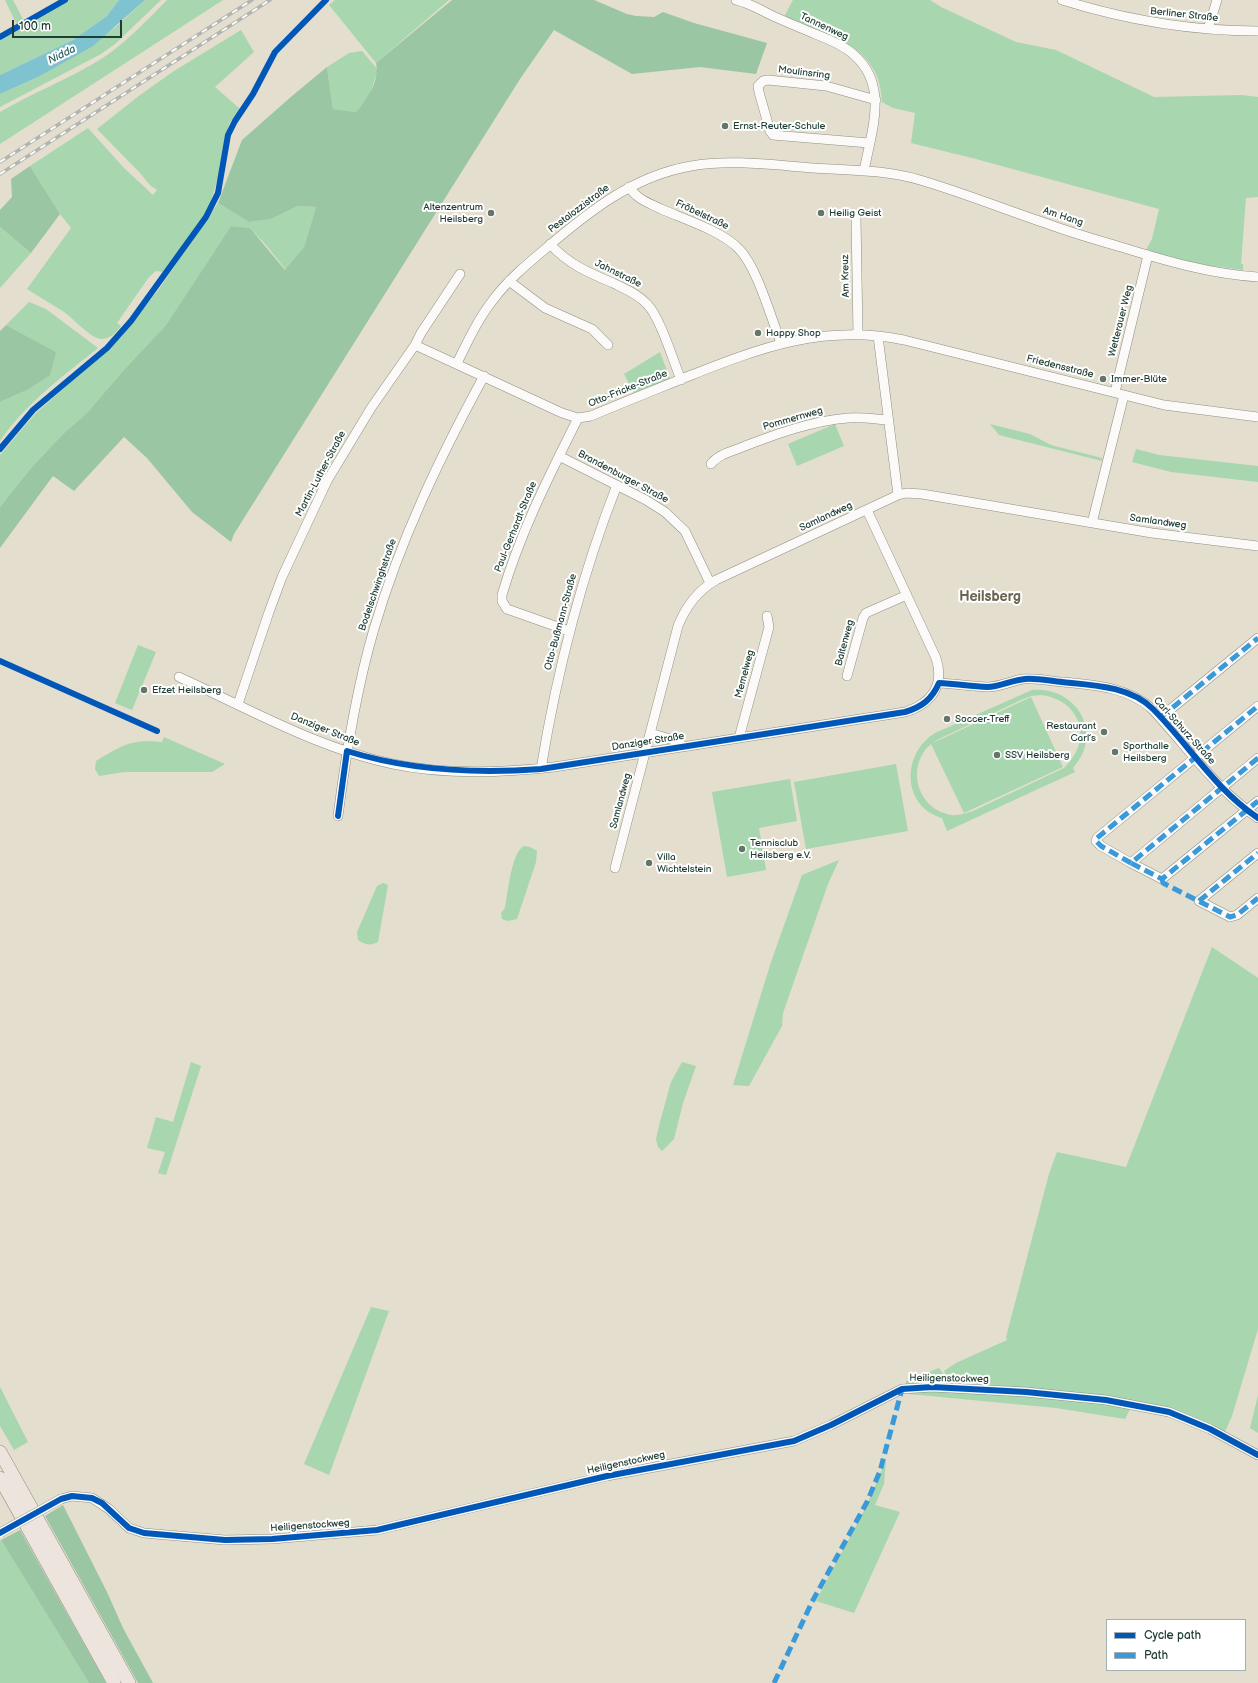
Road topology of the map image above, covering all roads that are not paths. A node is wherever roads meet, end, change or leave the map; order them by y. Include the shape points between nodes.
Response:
1 (736, 0) edge
2 (1062, 0) edge
3 (1217, 0) edge
4 (1208, 29) junction
5 (1258, 31) edge
6 (876, 100) junction
7 (869, 143) junction
8 (864, 171) junction
9 (629, 187) junction
10 (856, 218) dead end
11 (550, 244) junction
12 (1148, 256) junction
13 (460, 274) dead end
14 (1258, 277) edge
15 (509, 281) junction
16 (858, 335) junction
17 (878, 336) junction
18 (781, 343) junction
19 (415, 345) junction
20 (608, 345) dead end
21 (458, 363) junction
22 (484, 376) junction
23 (680, 380) junction
24 (1115, 392) junction
25 (1124, 395) junction
26 (1258, 417) edge
27 (578, 418) junction
28 (888, 420) junction
29 (559, 456) junction
30 (711, 464) dead end
31 (617, 485) junction
32 (898, 495) junction
33 (867, 510) junction
34 (1092, 523) junction
35 (1258, 546) edge
36 (710, 583) junction
37 (907, 595) junction
38 (767, 616) dead end
39 (569, 631) junction
40 (1258, 638) edge
41 (847, 676) dead end
42 (179, 677) dead end
43 (938, 683) junction
44 (238, 704) junction
45 (1258, 706) edge
46 (1161, 717) junction
47 (650, 733) junction
48 (739, 738) junction
49 (681, 747) junction
50 (347, 751) junction
51 (645, 753) junction
52 (1195, 758) junction
53 (1258, 758) edge
54 (541, 769) junction
55 (1221, 788) junction
56 (1258, 801) edge
57 (1247, 810) junction
58 (338, 816) dead end
59 (1258, 818) edge
60 (1258, 853) edge
61 (1130, 863) junction
62 (615, 868) dead end
63 (1258, 898) edge
64 (0, 1452) edge
65 (1258, 1455) edge
66 (0, 1478) edge
67 (0, 1533) edge
68 (114, 1683) edge
69 (129, 1683) edge

1 - 6 street, Tannenweg via 752,4 849,51 869,75
2 - 4 street, Berliner Straße via 1125,18
3 - 4 street
4 - 5 street, Berliner Straße
6 - 7 street, Tannenweg
6 - 7 street, Moulinsring via 819,85 768,80 758,86 773,135
7 - 8 street, Tannenweg
8 - 9 street, Pestalozzistraße via 736,162 717,163 671,170
8 - 12 street, Am Hang via 890,173 919,180
9 - 11 street, Pestalozzistraße via 591,211
9 - 18 street, Fröbelstraße via 640,199 722,235 740,249 753,270
10 - 16 street, Am Kreuz
11 - 15 street, Pestalozzistraße
11 - 23 street, Jahnstraße via 575,265 634,293 648,304
12 - 14 street, Am Hang via 1216,272
12 - 24 street, Wetterauer Weg
13 - 19 street, Martin-Luther-Straße
15 - 20 street via 544,308 592,329
15 - 21 street, Pestalozzistraße via 481,316
16 - 17 street, Friedensstraße
16 - 18 street, Otto-Fricke-Straße via 815,337
17 - 24 street, Friedensstraße via 904,340
17 - 28 street
18 - 23 street, Otto-Fricke-Straße via 734,358
19 - 21 street
19 - 44 street, Martin-Luther-Straße via 355,434 314,507 275,595
21 - 22 street
22 - 27 street
22 - 50 street, Bodelschwinghstraße via 434,471 394,569 370,643
23 - 27 street, Otto-Fricke-Straße via 591,416
24 - 25 street, Friedensstraße
25 - 26 street, Friedensstraße via 1175,407
25 - 34 street
27 - 29 street, Paul-Gerhardt-Straße
28 - 30 street, Pommernweg via 850,418 815,423 781,432 715,458
28 - 32 street
29 - 31 street, Brandenburger Straße
29 - 39 street, Paul-Gerhardt-Straße via 519,543 502,601 512,612
31 - 36 street, Brandenburger Straße via 656,505 681,527 691,541
31 - 39 street, Otto-Bußmann-Straße via 595,544
32 - 33 street, Samlandweg
32 - 34 street, Samlandweg via 922,494
33 - 36 street, Samlandweg
33 - 37 street
34 - 35 street, Samlandweg
36 - 47 street, Samlandweg via 694,597 680,622
37 - 41 street, Baltenweg via 866,613
37 - 43 street via 936,658 939,669
38 - 48 street, Memelweg via 769,627
39 - 54 street, Otto-Bußmann-Straße
40 - 46 street
42 - 44 street, Danziger Straße
43 - 46 street, Carl-Schurz-Straße via 996,686 1025,679 1082,684 1128,694 1146,703
43 - 48 street, Danziger Straße via 932,696 924,704 905,712
44 - 50 street, Danziger Straße
45 - 52 street
46 - 52 street, Carl-Schurz-Straße
47 - 49 street via 680,742
47 - 51 street, Samlandweg
48 - 49 street, Danziger Straße
49 - 51 street, Danziger Straße
50 - 54 street, Danziger Straße via 393,764 433,770
50 - 58 street, Bodelschwinghstraße
51 - 54 street, Danziger Straße
51 - 62 street, Samlandweg
52 - 55 street, Carl-Schurz-Straße
52 - 61 street via 1096,838 1100,846
53 - 55 street
55 - 57 street, Carl-Schurz-Straße
55 - 61 street
56 - 57 street
57 - 59 street, Carl-Schurz-Straße
57 - 61 street via 1162,879
60 - 63 street via 1199,901 1230,917 1237,915
64 - 69 highway
65 - 67 street, Heiligenstockweg, bridge via 1210,1429 1169,1412 1106,1400 1026,1392 932,1387 902,1389 794,1441 607,1476 377,1530 241,1540 144,1533 129,1528 109,1509 92,1498 72,1496
66 - 68 highway

